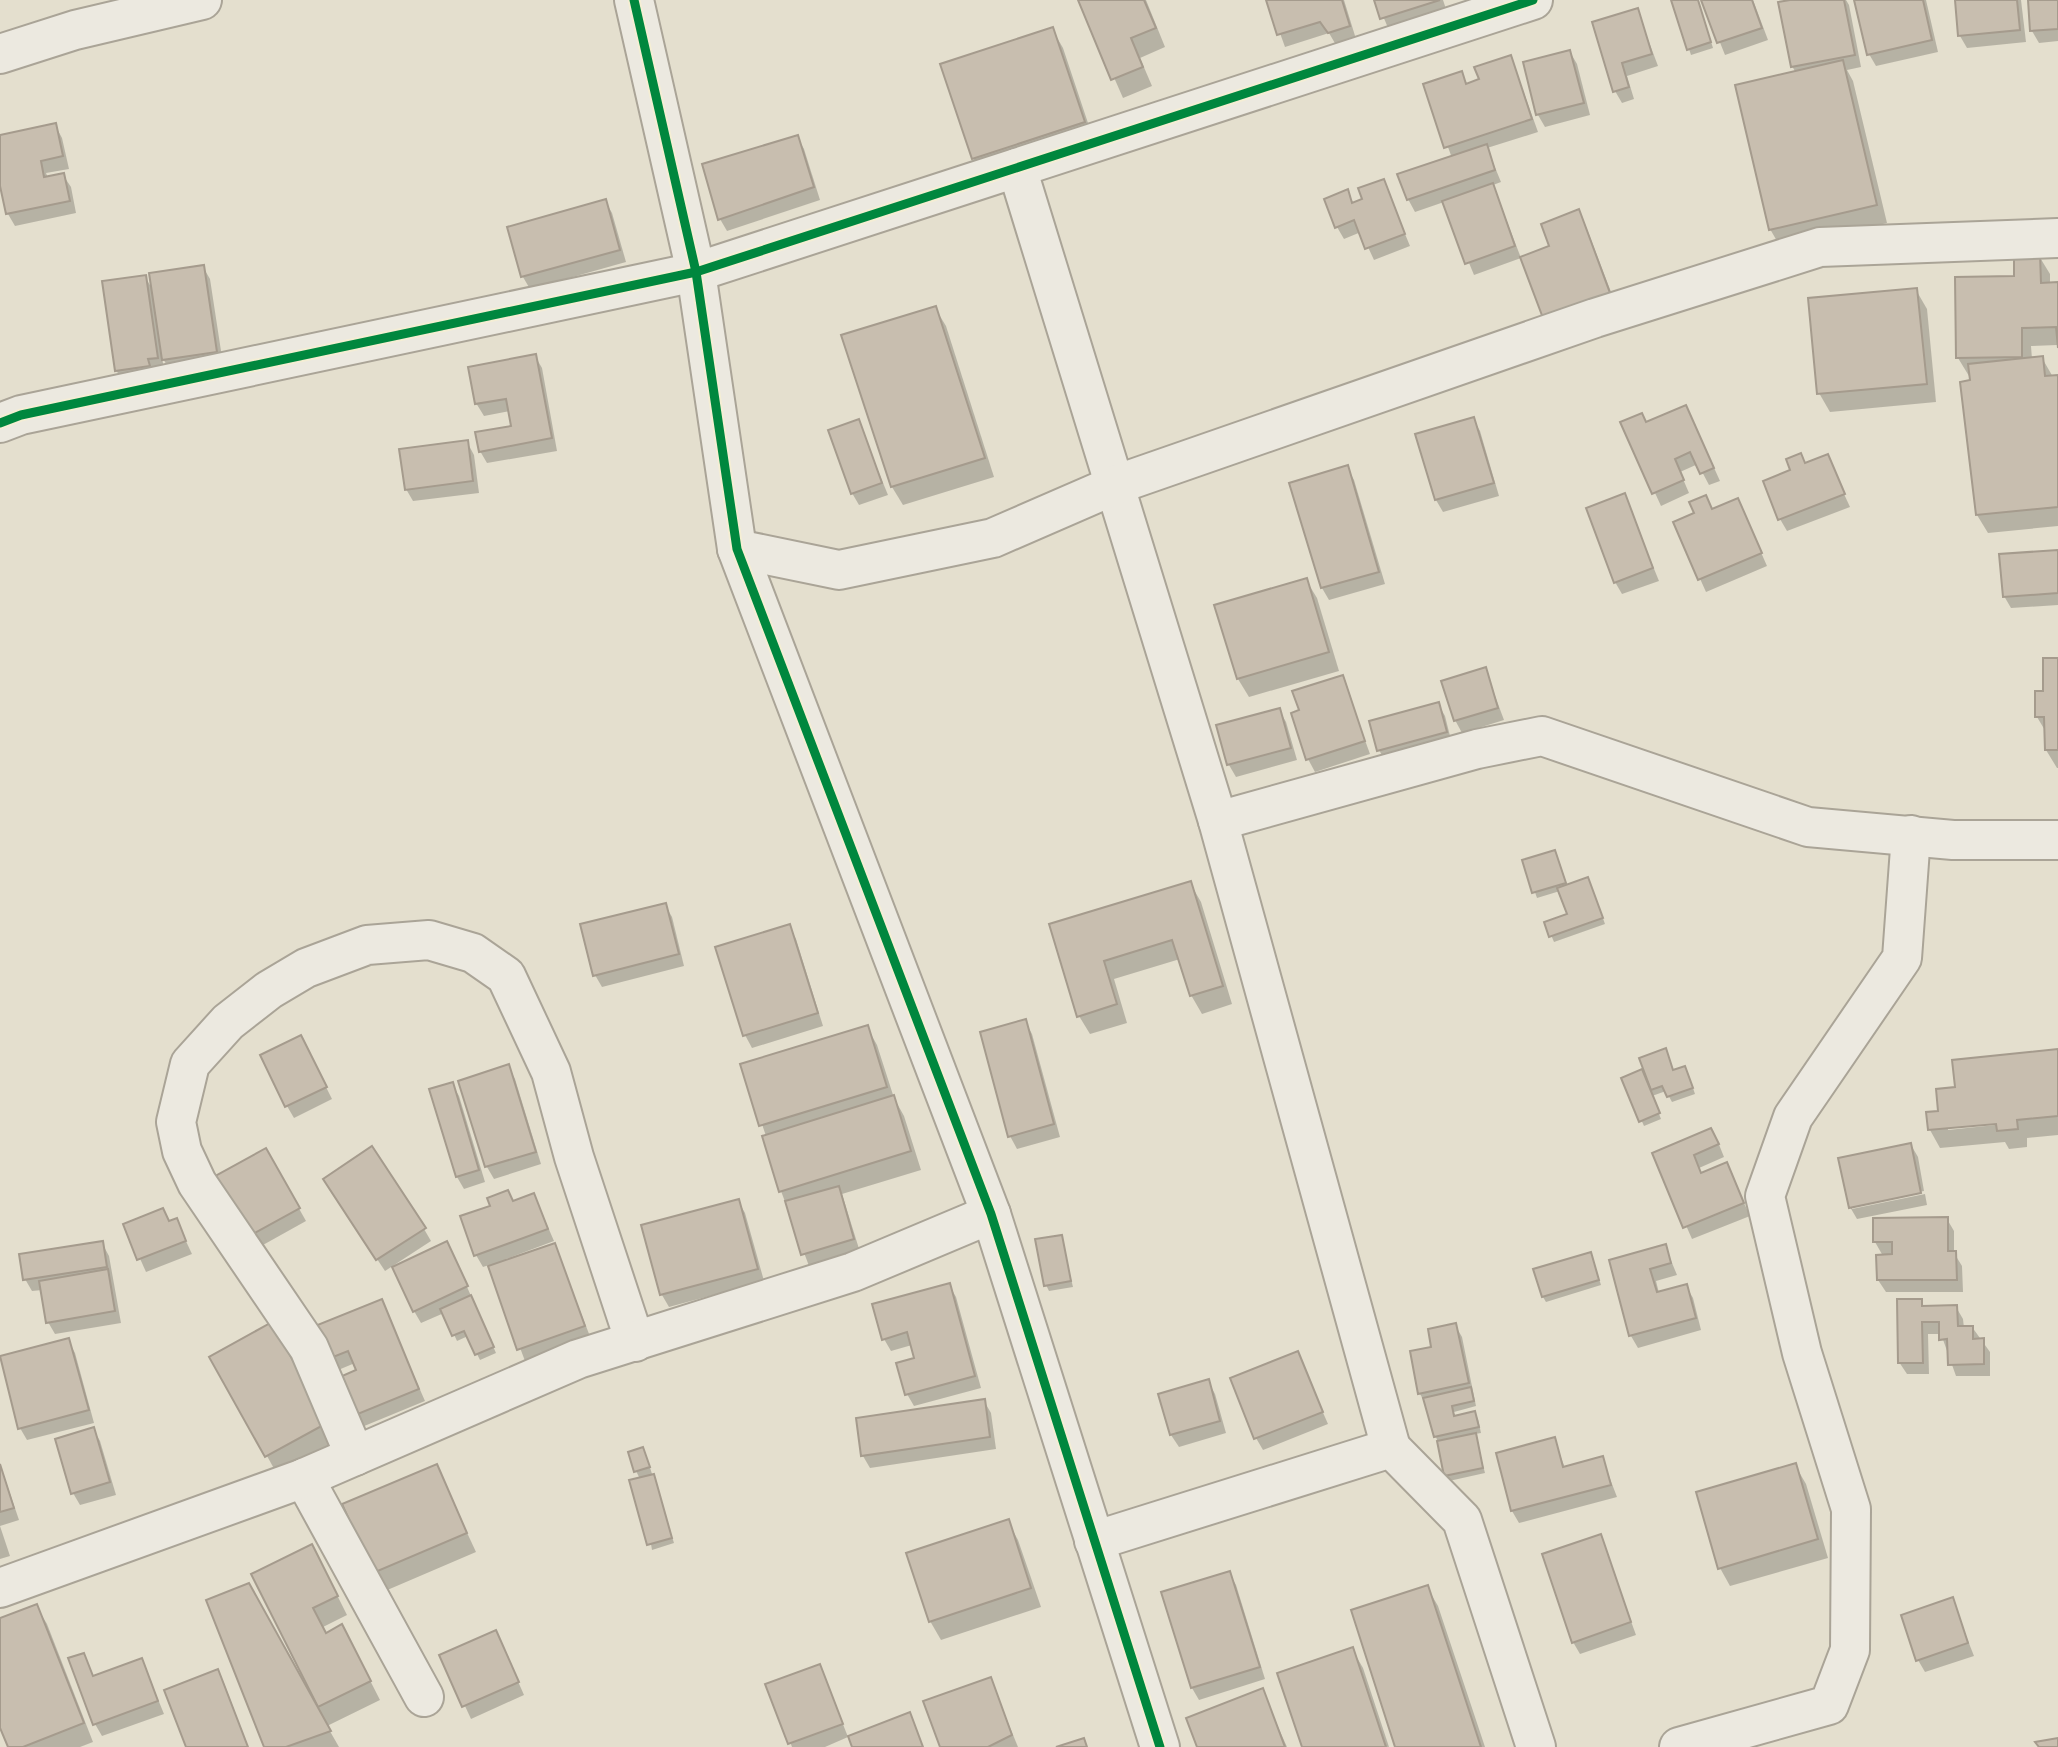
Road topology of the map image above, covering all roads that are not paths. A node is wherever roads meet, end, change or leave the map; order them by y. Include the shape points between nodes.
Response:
1 (202, 0) edge
2 (634, 0) edge
3 (1533, 0) edge
4 (69, 15) edge
5 (0, 54) edge
6 (1017, 168) junction
7 (2058, 238) edge
8 (696, 272) junction
9 (0, 423) edge
10 (1115, 485) junction
11 (737, 549) junction
12 (1218, 821) junction
13 (1912, 835) junction
14 (2058, 840) edge
15 (991, 1214) junction
16 (635, 1342) junction
17 (1391, 1448) junction
18 (355, 1456) junction
19 (304, 1478) junction
20 (1094, 1541) junction
21 (0, 1588) edge
22 (424, 1697) dead end
23 (1160, 1747) edge
24 (1536, 1747) edge
25 (1679, 1747) edge

1 - 4 street
2 - 8 street
3 - 6 street
4 - 5 street
6 - 8 street
6 - 10 street
7 - 10 street via 1820,247 1595,318
8 - 9 street
8 - 11 street
10 - 11 street via 993,538 839,570
10 - 12 street
11 - 15 street
12 - 13 street via 1477,749 1542,736 1808,827
12 - 17 street
13 - 14 street
13 - 25 street via 1902,958 1793,1117 1765,1196 1802,1353 1851,1509 1850,1650 1829,1705
15 - 16 street via 853,1272
15 - 20 street
16 - 18 street via 578,1359
16 - 18 street via 551,1072 506,975 474,953 429,940 367,944 306,968 228,1022 190,1064 176,1122 197,1183 309,1348
17 - 20 street
17 - 24 street via 1462,1520
18 - 19 street
19 - 21 street
19 - 22 street
20 - 23 street

